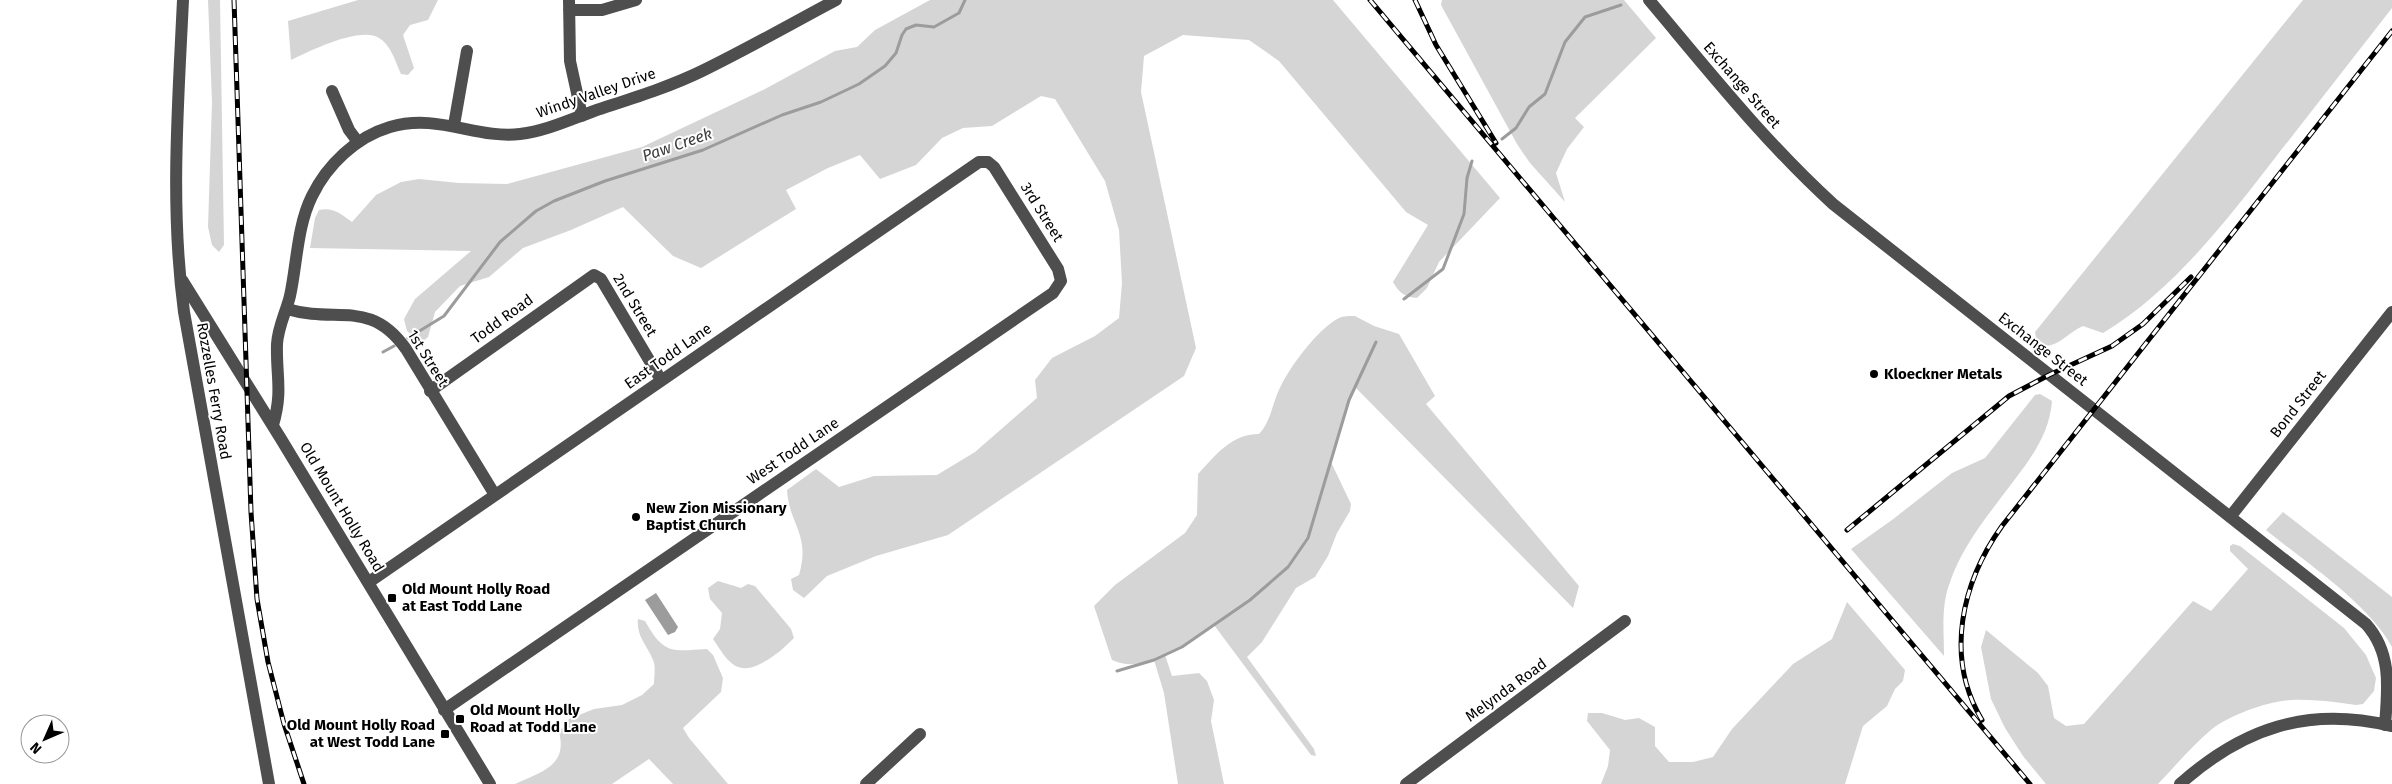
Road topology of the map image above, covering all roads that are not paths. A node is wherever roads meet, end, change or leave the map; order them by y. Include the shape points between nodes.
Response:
1 (183, 0) edge
2 (636, 0) edge
3 (836, 0) edge
4 (1649, 0) edge
5 (569, 5) edge
6 (467, 51) dead end
7 (332, 91) dead end
8 (582, 116) junction
9 (454, 125) junction
10 (358, 142) junction
11 (988, 162) joint
12 (179, 276) junction
13 (594, 276) joint
14 (1060, 284) joint
15 (287, 309) junction
16 (2392, 312) edge
17 (661, 380) junction
18 (430, 391) junction
19 (273, 424) junction
20 (495, 495) junction
21 (2230, 516) junction
22 (369, 582) junction
23 (1625, 621) dead end
24 (444, 710) junction
25 (2388, 726) edge
26 (920, 734) dead end
27 (269, 784) edge
28 (490, 784) edge
29 (866, 784) edge
30 (1406, 784) edge
31 (2180, 784) edge

1 - 12 street, Rozzelles Ferry Road via 175,182
2 - 5 street via 602,10
3 - 8 street, Windy Valley Drive via 702,71
4 - 21 street, Exchange Street via 1807,181
5 - 8 street via 570,61
6 - 9 street
7 - 10 street via 349,130
8 - 9 street, Windy Valley Drive via 554,127 518,134 494,134
9 - 10 street, Windy Valley Drive via 404,124 389,127
10 - 15 street, Windy Valley Drive via 331,168 312,196 305,214
11 - 14 street, 3rd Street via 1058,269
11 - 17 street, East Todd Lane via 979,162
12 - 19 street, Old Mount Holly Road
12 - 27 street, Rozzelles Ferry Road
13 - 17 street, 2nd Street via 601,279
13 - 18 street, Todd Road
14 - 24 street, West Todd Lane via 1054,293
15 - 18 street, 1st Street via 309,315 352,315 382,323 400,340
15 - 19 street, Windy Valley Drive via 277,343 280,394
16 - 21 street, Bond Street
17 - 20 street, East Todd Lane
18 - 20 street, 1st Street
19 - 22 street, Old Mount Holly Road
20 - 22 street, East Todd Lane
21 - 25 street, Exchange Street via 2370,629 2381,648 2388,671
22 - 24 street, Old Mount Holly Road
23 - 30 street, Melynda Road
24 - 28 street, Old Mount Holly Road
25 - 31 street via 2332,718 2276,726 2228,747
26 - 29 street

